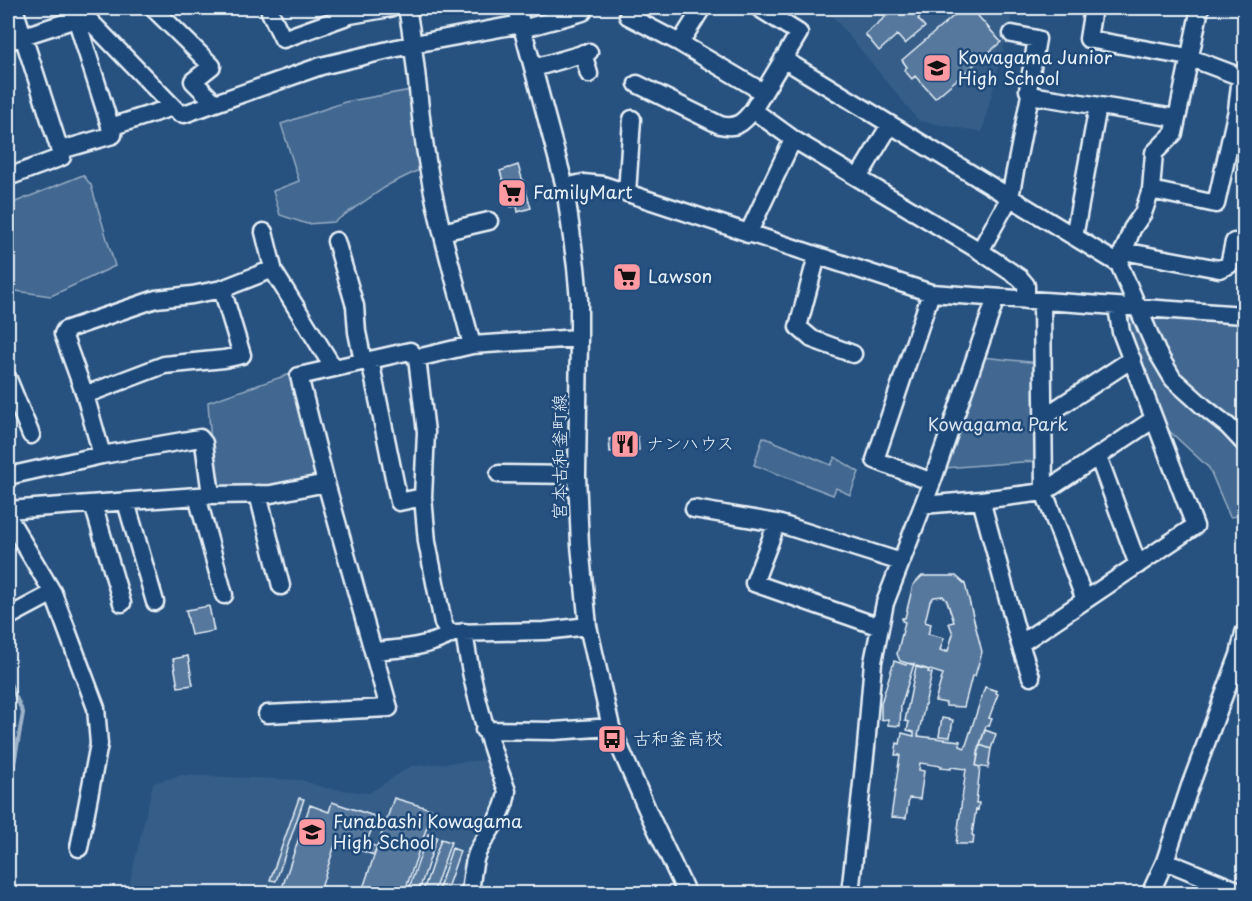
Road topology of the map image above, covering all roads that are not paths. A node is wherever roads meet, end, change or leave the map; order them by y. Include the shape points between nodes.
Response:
1 (14, 8) edge
2 (153, 8) edge
3 (270, 8) edge
4 (390, 8) edge
5 (407, 8) edge
6 (517, 8) edge
7 (633, 8) edge
8 (702, 8) edge
9 (759, 8) edge
10 (1092, 8) edge
11 (1194, 9) edge
12 (348, 11) edge
13 (583, 12) dead end
14 (75, 13) edge
15 (522, 27) junction
16 (1011, 34) dead end
17 (15, 38) edge
18 (680, 43) junction
19 (414, 44) junction
20 (1188, 57) junction
21 (783, 59) junction
22 (534, 68) junction
23 (589, 74) dead end
24 (637, 84) dead end
25 (763, 92) junction
26 (1030, 95) junction
27 (215, 103) junction
28 (1098, 106) junction
29 (173, 107) junction
30 (753, 110) junction
31 (1241, 110) edge
32 (1176, 118) junction
33 (632, 119) dead end
34 (890, 124) junction
35 (110, 127) junction
36 (793, 139) junction
37 (61, 150) junction
38 (8, 176) edge
39 (858, 178) junction
40 (8, 185) edge
41 (565, 187) junction
42 (1151, 190) junction
43 (627, 193) junction
44 (1010, 198) junction
45 (489, 221) dead end
46 (264, 232) dead end
47 (442, 232) junction
48 (748, 234) junction
49 (1074, 237) junction
50 (336, 241) dead end
51 (1234, 242) dead end
52 (980, 251) junction
53 (817, 256) junction
54 (1121, 258) junction
55 (274, 272) junction
56 (222, 289) junction
57 (931, 293) junction
58 (996, 298) junction
59 (1034, 301) junction
60 (1117, 307) junction
61 (1138, 308) junction
62 (1245, 315) edge
63 (579, 338) junction
64 (472, 345) junction
65 (853, 354) dead end
66 (417, 358) junction
67 (1132, 359) junction
68 (367, 360) junction
69 (333, 367) junction
70 (8, 379) edge
71 (85, 395) junction
72 (13, 410) edge
73 (1044, 417) junction
74 (1154, 419) junction
75 (31, 435) dead end
76 (1245, 443) edge
77 (102, 455) junction
78 (1098, 456) junction
79 (500, 474) dead end
80 (577, 475) junction
81 (8, 476) edge
82 (932, 482) junction
83 (326, 483) junction
84 (1044, 492) junction
85 (258, 494) junction
86 (204, 495) junction
87 (423, 497) junction
88 (981, 500) junction
89 (126, 502) junction
90 (93, 504) junction
91 (923, 505) junction
92 (694, 509) dead end
93 (8, 510) edge
94 (8, 517) edge
95 (777, 523) junction
96 (901, 562) junction
97 (1138, 565) junction
98 (282, 586) dead end
99 (53, 593) junction
100 (224, 595) dead end
101 (1084, 600) junction
102 (155, 602) dead end
103 (122, 603) dead end
104 (8, 617) edge
105 (588, 626) junction
106 (880, 627) junction
107 (459, 632) junction
108 (1245, 633) edge
109 (1020, 644) junction
110 (374, 651) junction
111 (1031, 677) dead end
112 (267, 714) dead end
113 (610, 727) junction
114 (484, 730) junction
115 (79, 848) dead end
116 (1165, 861) junction
117 (1245, 893) edge
118 (470, 894) edge
119 (687, 894) edge
120 (850, 894) edge
121 (1150, 894) edge

1 - 17 street
2 - 27 street via 212,66 193,81
3 - 12 street via 283,39
4 - 12 street
5 - 19 street
6 - 15 street, 宮本古和釜町線
7 - 18 street via 628,16
8 - 18 street
9 - 21 street via 799,33
10 - 20 street via 1088,39
11 - 20 street
13 - 15 street
14 - 17 street
14 - 29 street via 91,22
14 - 35 street
15 - 19 street
15 - 22 street, 宮本古和釜町線
16 - 26 street via 1037,39
17 - 37 street
18 - 25 street
19 - 27 street via 321,66
19 - 47 street via 425,148
20 - 31 street via 1241,77
20 - 32 street
21 - 25 street
21 - 34 street
22 - 23 street via 586,52
22 - 41 street, 宮本古和釜町線
24 - 30 street via 730,128
25 - 30 street
26 - 28 street
26 - 44 street
27 - 29 street via 184,114
28 - 32 street
28 - 49 street
29 - 35 street
30 - 36 street
31 - 42 street via 1216,204
32 - 42 street via 1174,133 1154,153
33 - 43 street
34 - 39 street
34 - 44 street
35 - 37 street via 112,135
36 - 39 street
36 - 48 street
37 - 38 street via 62,157
38 - 40 street
39 - 52 street
41 - 43 street via 594,183
41 - 63 street, 宮本古和釜町線 via 579,300
42 - 54 street
43 - 48 street
44 - 49 street
44 - 52 street
45 - 47 street
46 - 55 street
47 - 64 street
48 - 53 street
49 - 54 street
50 - 68 street
51 - 54 street via 1229,265 1219,269
52 - 59 street via 1020,278
53 - 57 street
53 - 65 street via 798,327 812,339
54 - 61 street
55 - 56 street
55 - 69 street
56 - 71 street via 242,355 164,365
56 - 71 street via 156,299 65,330 63,334
57 - 58 street
57 - 82 street via 875,460
58 - 59 street
58 - 82 street
59 - 60 street
59 - 73 street
60 - 61 street
60 - 67 street via 1121,332
61 - 62 street
61 - 76 street via 1173,379
63 - 64 street
63 - 80 street, 宮本古和釜町線
64 - 66 street
66 - 68 street via 410,351
66 - 87 street via 426,432
67 - 73 street
67 - 74 street
68 - 69 street
68 - 87 street via 399,502
69 - 83 street via 299,376
70 - 72 street
71 - 77 street
72 - 75 street
73 - 84 street
74 - 78 street
74 - 97 street via 1195,526
77 - 81 street
77 - 86 street via 200,438 204,443
78 - 84 street
78 - 97 street
79 - 80 street
80 - 105 street, 宮本古和釜町線
82 - 91 street
83 - 85 street
83 - 110 street
84 - 88 street
84 - 101 street
85 - 86 street
85 - 98 street
86 - 89 street
86 - 100 street
87 - 107 street via 427,542 443,623 447,631
88 - 91 street
88 - 109 street
89 - 90 street
89 - 102 street
90 - 93 street
90 - 103 street
91 - 96 street
92 - 95 street
94 - 99 street
95 - 96 street
95 - 106 street via 754,583
96 - 106 street
97 - 101 street
99 - 104 street
99 - 115 street via 96,708 98,726 99,744
101 - 109 street
105 - 107 street
105 - 113 street, 宮本古和釜町線
106 - 120 street via 873,662
107 - 110 street via 442,640
107 - 114 street
108 - 116 street
109 - 111 street
110 - 112 street via 389,708
113 - 114 street
113 - 119 street, 宮本古和釜町線
114 - 118 street via 507,791 506,801 476,854
116 - 117 street
116 - 121 street

